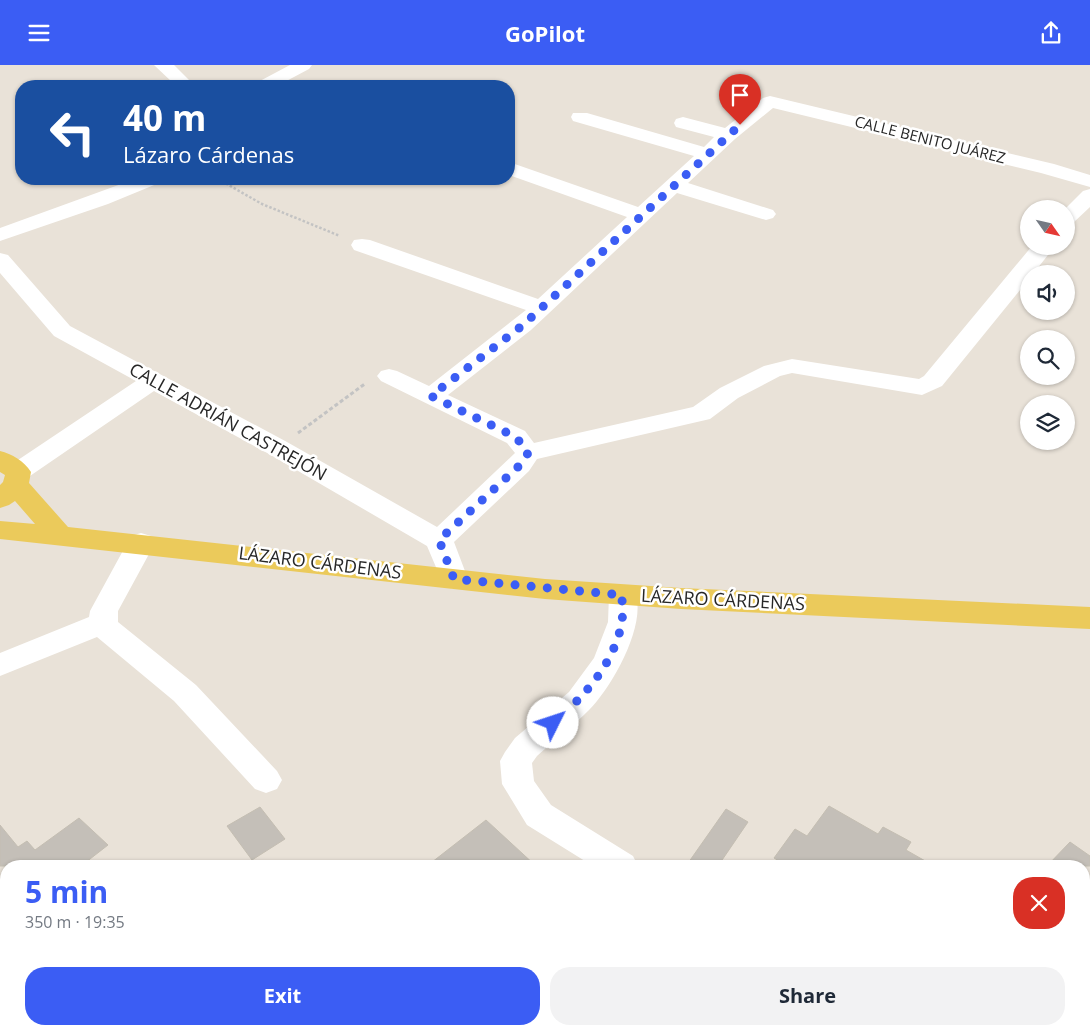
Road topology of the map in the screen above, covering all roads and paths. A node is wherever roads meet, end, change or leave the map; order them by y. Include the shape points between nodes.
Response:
1 (163, 65) edge
2 (302, 65) edge
3 (180, 80) edge
4 (275, 80) edge
5 (580, 117) dead end
6 (683, 123) dead end
7 (728, 135) junction
8 (708, 154) junction
9 (515, 170) edge
10 (1090, 181) edge
11 (137, 185) edge
12 (226, 185) edge
13 (674, 185) junction
14 (1090, 195) edge
15 (1075, 210) edge
16 (766, 214) dead end
17 (641, 215) junction
18 (0, 235) edge
19 (362, 245) joint
20 (1037, 255) edge
21 (0, 260) edge
22 (541, 308) junction
23 (389, 376) joint
24 (153, 380) junction
25 (431, 396) junction
26 (278, 448) junction
27 (528, 453) junction
28 (8, 479) edge
29 (0, 530) edge
30 (60, 535) junction
31 (439, 540) junction
32 (141, 543) junction
33 (454, 579) junction
34 (622, 595) junction
35 (1090, 618) edge
36 (102, 623) junction
37 (0, 665) edge
38 (266, 780) dead end
39 (611, 860) edge

1 - 3 street
2 - 4 street
5 - 8 street
6 - 7 street
7 - 8 street
7 - 10 street, CALLE BENITO JUÁREZ via 770,101
8 - 13 street
9 - 17 street
11 - 18 street
12 - 19 path via 259,203
13 - 16 street
13 - 17 street
14 - 15 street
17 - 22 street
19 - 22 street
20 - 27 street via 933,381 922,387 792,366 772,371 729,393 701,413
21 - 24 street, CALLE ADRIÁN CASTREJÓN via 62,331
22 - 25 street
23 - 25 street
23 - 26 path via 379,373
24 - 26 street, CALLE ADRIÁN CASTREJÓN
24 - 28 street
25 - 27 street via 516,437
26 - 31 street, CALLE ADRIÁN CASTREJÓN
27 - 31 street via 520,465
28 - 30 main road
29 - 30 main road, LÁZARO CÁRDENAS
30 - 32 main road, LÁZARO CÁRDENAS
31 - 33 street
32 - 33 main road, LÁZARO CÁRDENAS
32 - 36 street via 104,611
33 - 34 main road, LÁZARO CÁRDENAS
34 - 35 main road, LÁZARO CÁRDENAS
34 - 39 street via 622,622 608,662 580,700 526,747 516,761 518,784 539,815
36 - 37 street
36 - 38 street via 109,633 186,693

